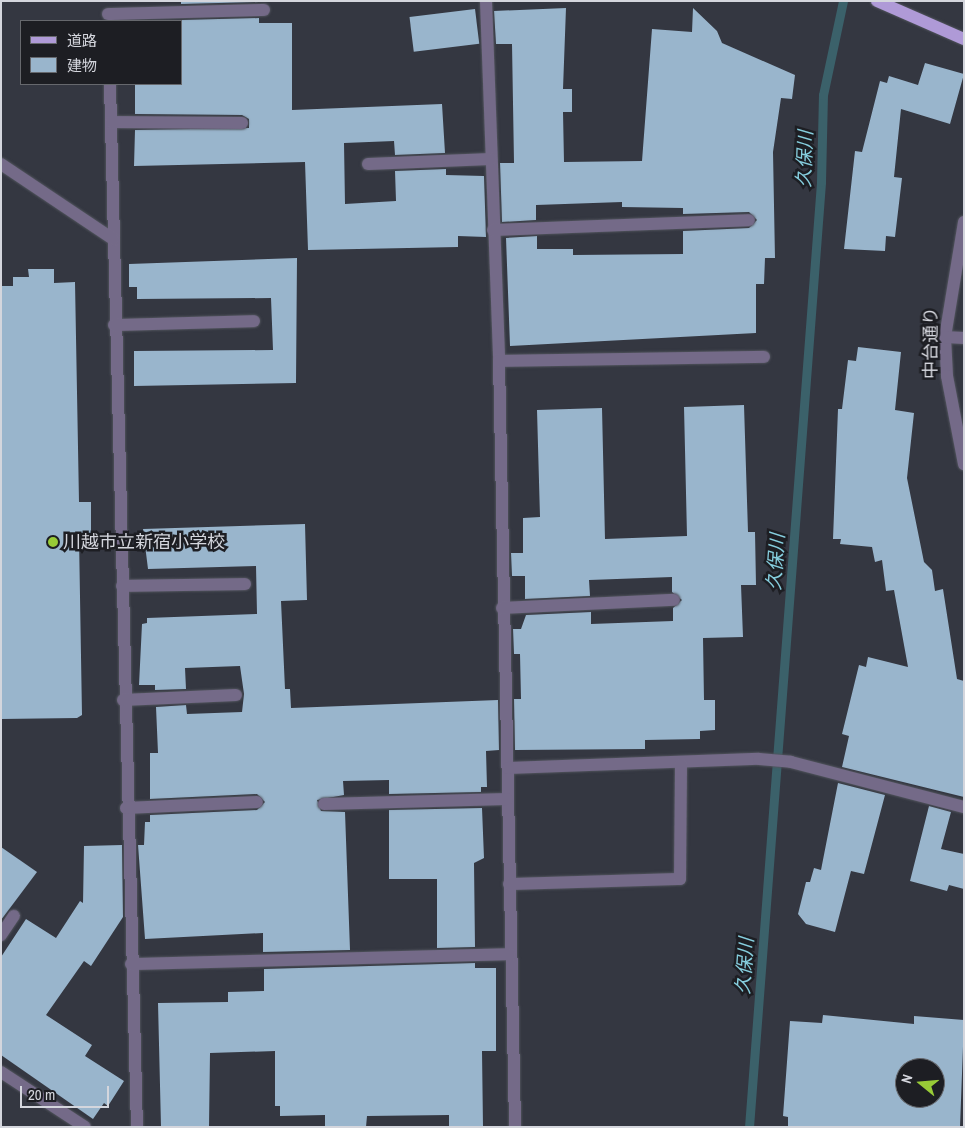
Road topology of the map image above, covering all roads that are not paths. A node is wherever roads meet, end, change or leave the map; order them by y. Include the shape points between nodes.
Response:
1 (486, 1) edge
2 (877, 1) edge
3 (264, 10) dead end
4 (108, 12) edge
5 (964, 39) edge
6 (110, 85) edge
7 (110, 122) junction
8 (242, 123) dead end
9 (490, 159) junction
10 (1, 164) edge
11 (368, 164) dead end
12 (749, 220) dead end
13 (964, 222) edge
14 (493, 230) junction
15 (113, 239) junction
16 (254, 321) dead end
17 (114, 325) junction
18 (945, 337) junction
19 (964, 338) edge
20 (764, 356) dead end
21 (499, 362) junction
22 (958, 404) edge
23 (964, 464) edge
24 (245, 584) dead end
25 (122, 586) junction
26 (674, 600) dead end
27 (502, 608) junction
28 (236, 695) dead end
29 (123, 700) junction
30 (681, 764) junction
31 (508, 768) junction
32 (507, 799) junction
33 (257, 802) dead end
34 (324, 804) dead end
35 (964, 807) edge
36 (126, 808) junction
37 (509, 884) junction
38 (14, 916) dead end
39 (1, 935) edge
40 (510, 954) junction
41 (131, 964) junction
42 (1, 1072) edge
43 (85, 1127) edge
44 (136, 1127) edge
45 (516, 1127) edge

1 - 9 street
2 - 5 main road
3 - 4 street
6 - 7 street
7 - 8 street
7 - 15 street
9 - 11 street
9 - 14 street
10 - 15 street
12 - 14 street
13 - 18 street, 中台通り
14 - 21 street
15 - 17 street
16 - 17 street
17 - 25 street
18 - 19 street
18 - 22 street, 中台通り
20 - 21 street
21 - 27 street
22 - 23 street, 中台通り
24 - 25 street
25 - 29 street
26 - 27 street
27 - 31 street
28 - 29 street
29 - 36 street
30 - 31 street
30 - 35 street via 758,759 791,762
30 - 37 street via 680,879
31 - 32 street
32 - 34 street
32 - 37 street
33 - 36 street
36 - 41 street
37 - 40 street
38 - 39 street
40 - 41 street
40 - 45 street
41 - 44 street
42 - 43 street

